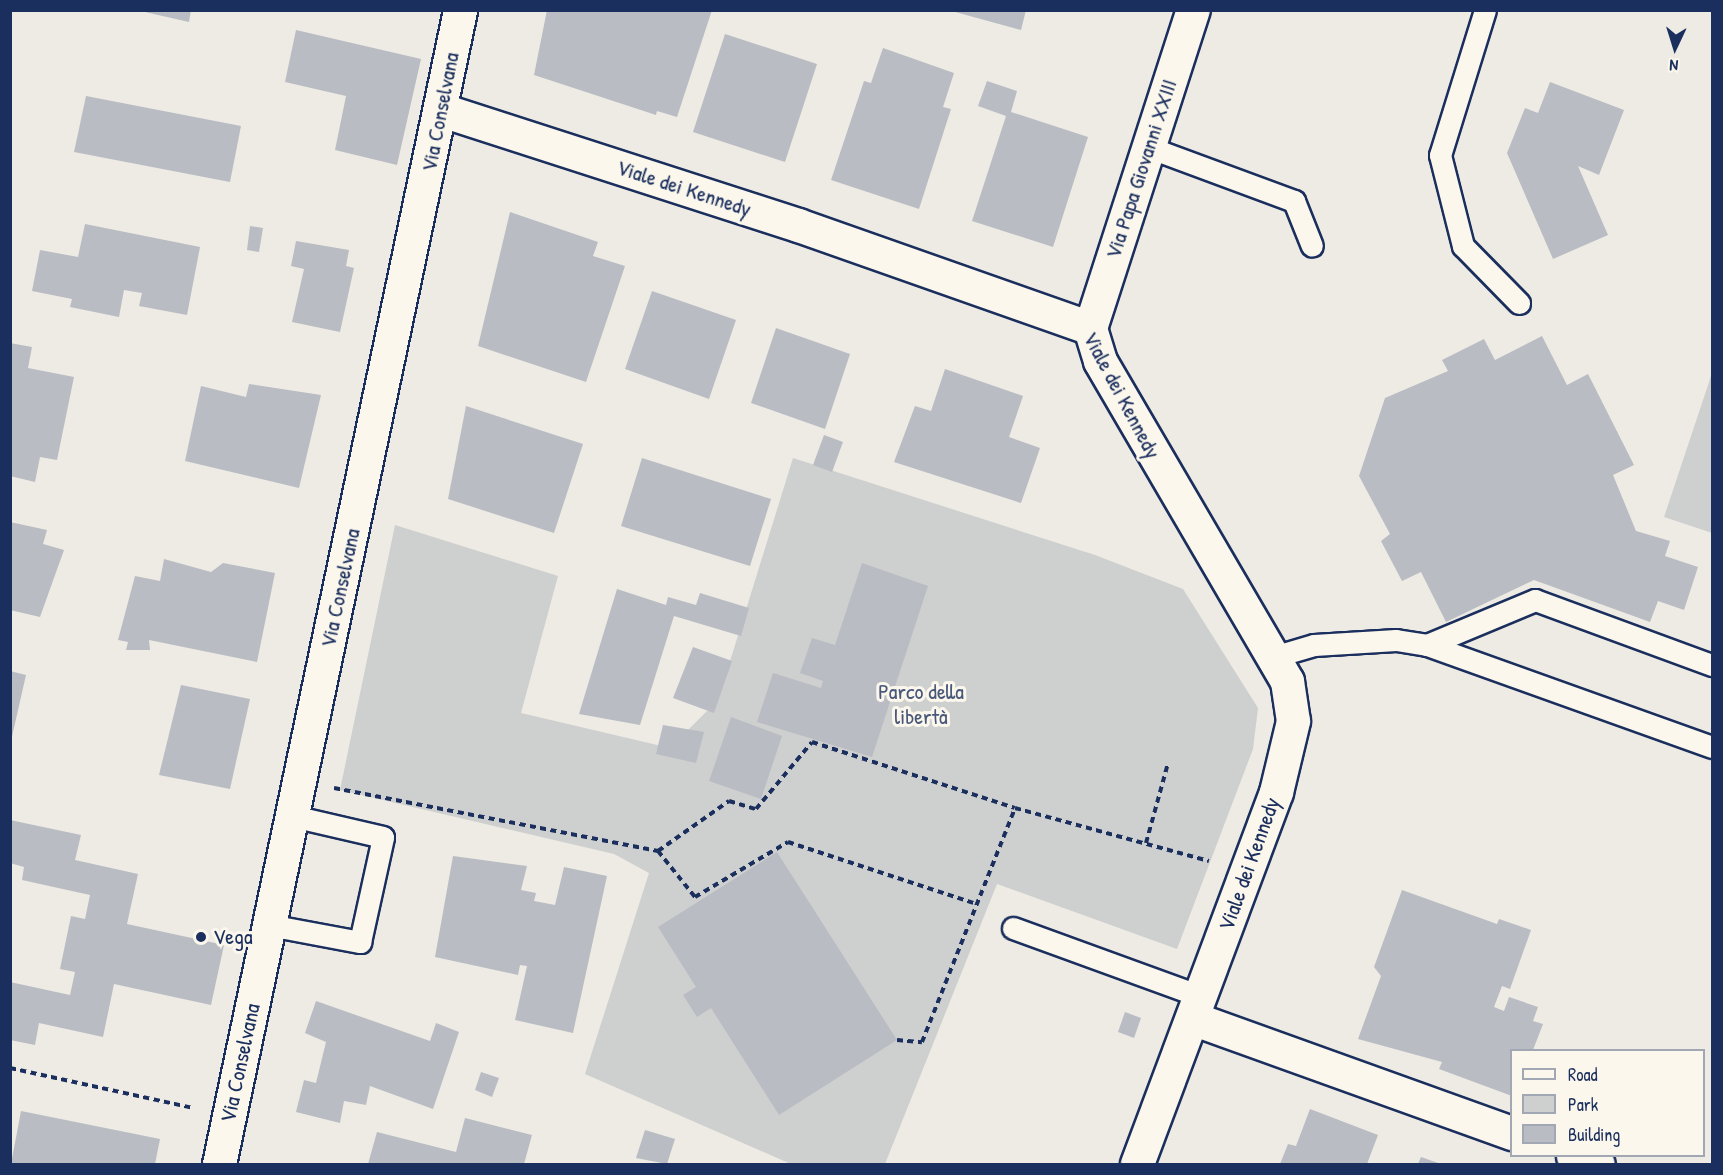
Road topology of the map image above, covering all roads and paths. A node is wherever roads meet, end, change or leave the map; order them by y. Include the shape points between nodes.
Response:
1 (460, 10) edge
2 (1193, 10) edge
3 (1485, 10) edge
4 (442, 110) junction
5 (1148, 147) junction
6 (1312, 246) dead end
7 (1519, 303) dead end
8 (1090, 328) junction
9 (1427, 645) junction
10 (1273, 657) junction
11 (1713, 665) edge
12 (1713, 747) edge
13 (1168, 764) dead end
14 (299, 782) junction
15 (1015, 808) junction
16 (292, 816) junction
17 (1146, 843) junction
18 (658, 851) junction
19 (1245, 874) junction
20 (973, 903) junction
21 (269, 925) junction
22 (1013, 928) dead end
23 (1196, 1007) junction
24 (897, 1040) dead end
25 (10, 1068) edge
26 (229, 1116) junction
27 (1510, 1132) edge
28 (1579, 1157) edge
29 (219, 1164) edge
30 (1137, 1164) edge
31 (1598, 1164) edge

1 - 4 street, Via Conselvana
2 - 5 street, Via Papa Giovanni XXIII
3 - 7 lane via 1440,154 1463,246
4 - 8 street, Viale dei Kennedy via 831,236
4 - 14 street, Via Conselvana
5 - 6 lane via 1294,201
5 - 8 street, Via Papa Giovanni XXIII
8 - 10 street, Viale dei Kennedy via 1100,361
9 - 10 lane via 1396,640 1314,645
9 - 11 lane via 1535,600
9 - 12 lane
10 - 19 street, Viale dei Kennedy via 1287,681 1293,722 1276,792
13 - 17 path
14 - 16 street, Via Conselvana
14 - 18 path
15 - 17 path
15 - 18 path via 812,742 756,809 729,801
15 - 20 path
16 - 21 street, Via Conselvana
16 - 21 lane via 383,837 360,942
17 - 19 path
18 - 20 path via 695,897 788,842
19 - 23 street, Viale dei Kennedy
20 - 24 path via 922,1042
21 - 26 street, Via Conselvana
22 - 23 lane
23 - 27 street
23 - 30 street, Viale dei Kennedy
25 - 26 path
26 - 29 street, Via Conselvana
28 - 31 street

